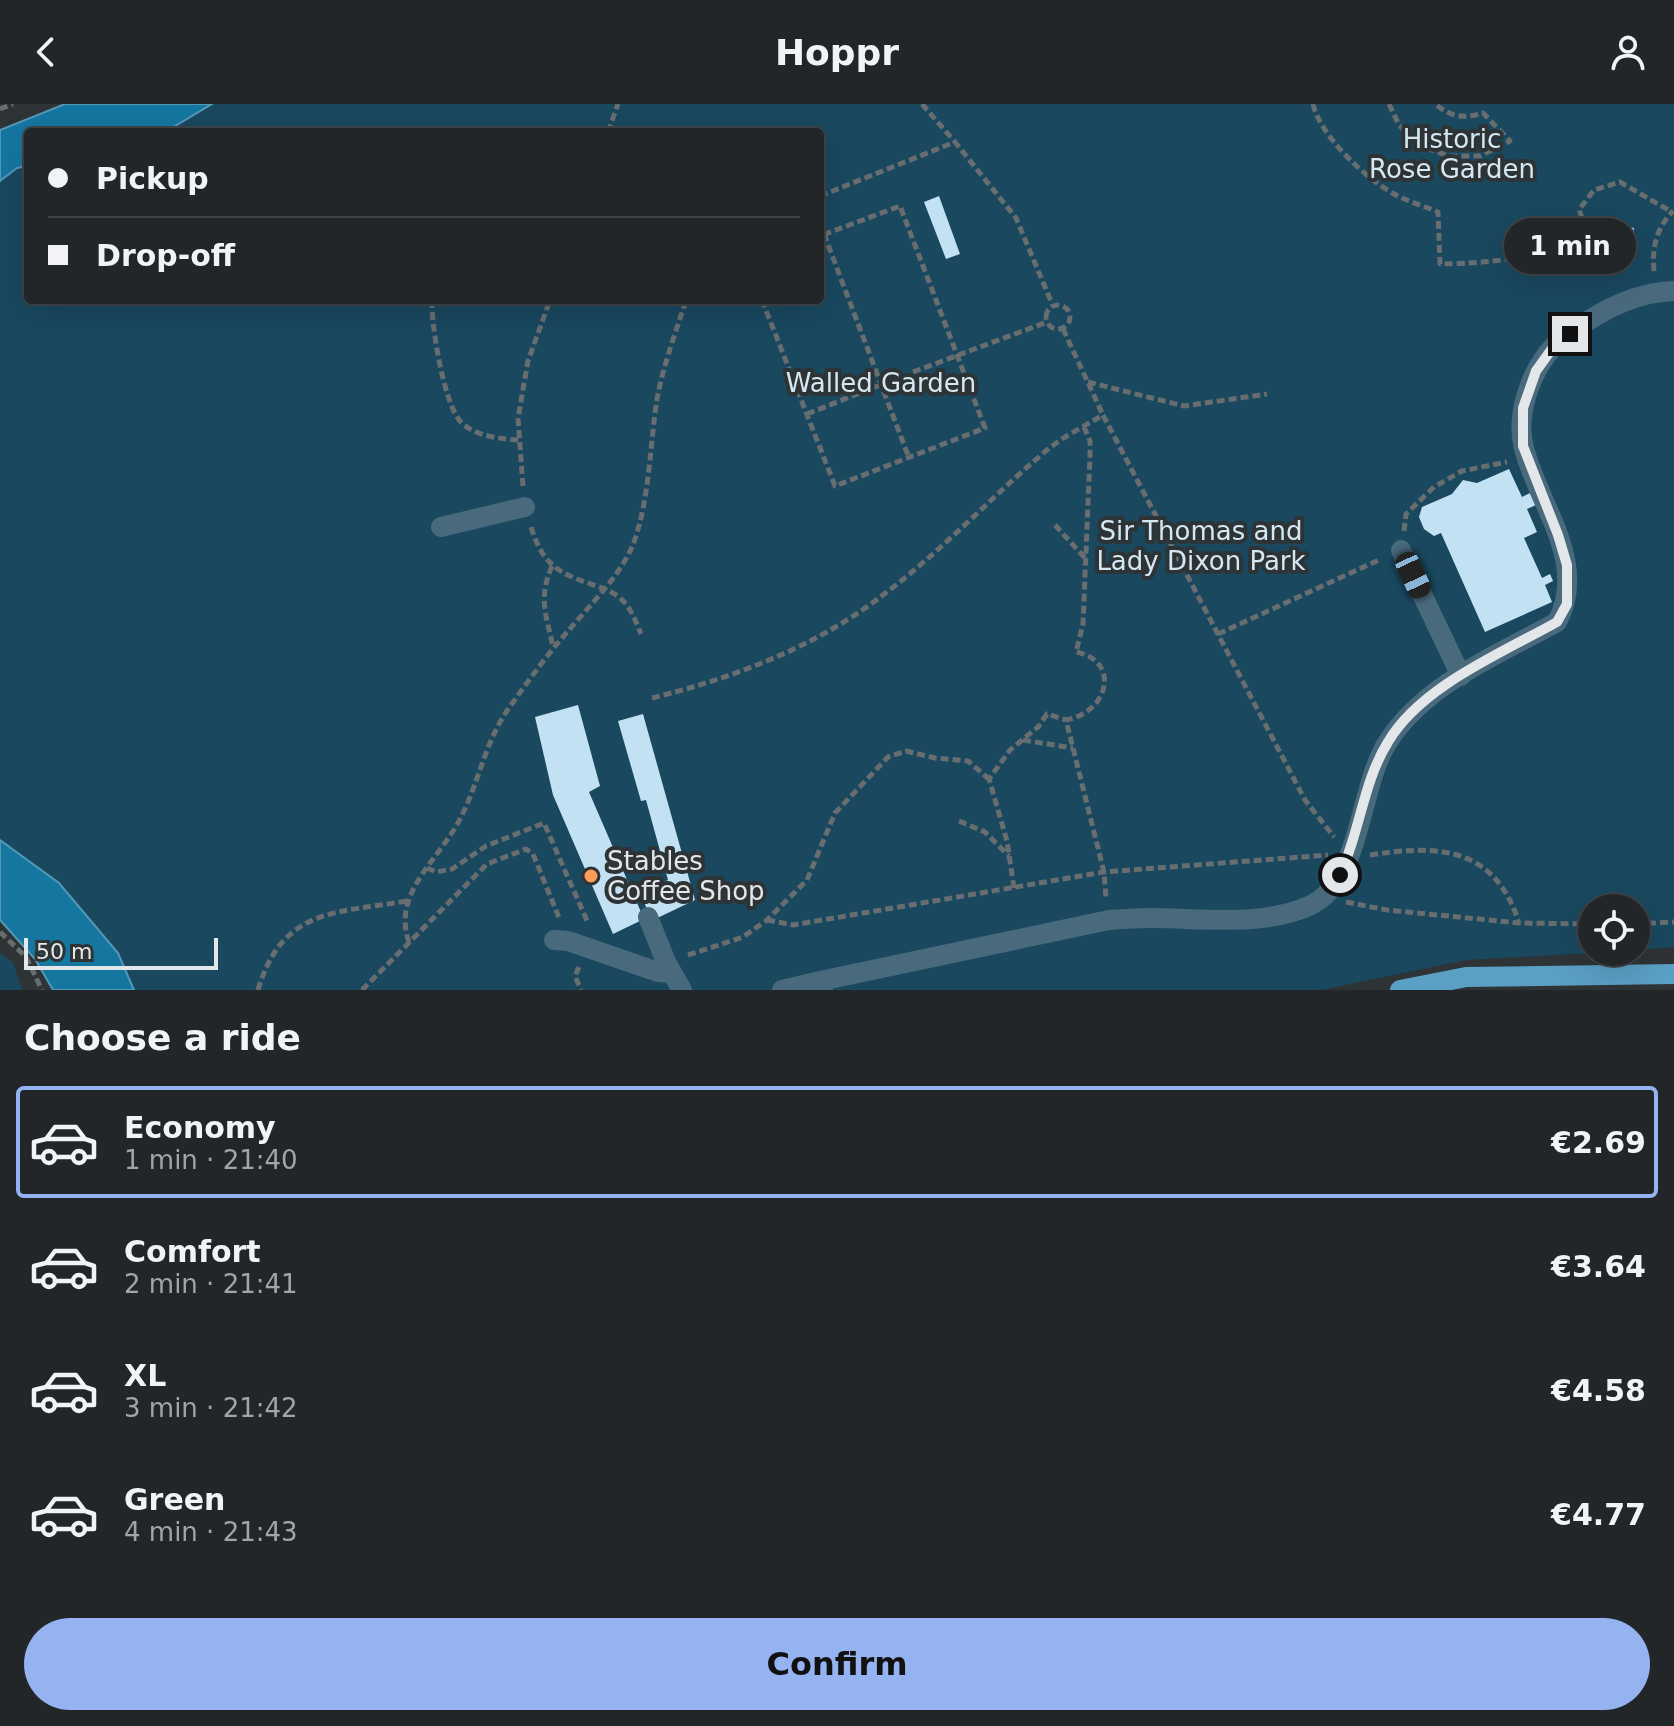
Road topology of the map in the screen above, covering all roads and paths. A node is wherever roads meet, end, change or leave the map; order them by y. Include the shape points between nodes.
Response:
1 (13, 104) edge
2 (618, 104) edge
3 (922, 104) edge
4 (1313, 104) edge
5 (1389, 104) edge
6 (1435, 104) edge
7 (0, 109) edge
8 (609, 128) edge
9 (955, 142) junction
10 (824, 194) edge
11 (1673, 211) edge
12 (824, 234) edge
13 (824, 240) edge
14 (1665, 292) edge
15 (433, 304) edge
16 (549, 304) edge
17 (685, 304) edge
18 (764, 304) edge
19 (1053, 306) junction
20 (1047, 322) junction
21 (1063, 329) junction
22 (957, 354) junction
23 (913, 372) dead end
24 (895, 379) dead end
25 (1088, 382) junction
26 (881, 385) junction
27 (1267, 394) dead end
28 (807, 414) junction
29 (1103, 415) junction
30 (1084, 427) junction
31 (519, 440) junction
32 (1527, 457) junction
33 (909, 458) junction
34 (525, 507) junction
35 (1055, 525) dead end
36 (441, 527) dead end
37 (1401, 550) junction
38 (1085, 559) junction
39 (552, 566) junction
40 (604, 588) junction
41 (641, 634) dead end
42 (1218, 634) junction
43 (553, 648) junction
44 (1461, 676) junction
45 (652, 698) dead end
46 (1066, 720) junction
47 (1022, 740) junction
48 (1073, 748) junction
49 (989, 779) junction
50 (959, 821) dead end
51 (1350, 853) junction
52 (1010, 856) junction
53 (427, 868) junction
54 (1104, 872) junction
55 (1014, 888) junction
56 (1324, 896) junction
57 (407, 901) junction
58 (648, 917) dead end
59 (767, 920) junction
60 (1674, 922) edge
61 (1519, 923) junction
62 (1650, 923) edge
63 (1578, 924) edge
64 (0, 932) edge
65 (409, 942) junction
66 (569, 943) junction
67 (1674, 974) edge
68 (673, 975) edge
69 (1576, 982) edge
70 (822, 986) edge
71 (42, 990) edge
72 (258, 990) edge
73 (362, 990) edge
74 (581, 990) edge
75 (782, 990) edge
76 (1400, 990) edge

1 - 7 path
2 - 8 path
3 - 9 path
4 - 11 path via 1316,119 1358,168 1395,195 1438,212 1440,264 1524,255 1552,246 1585,225 1579,210 1594,190 1620,182
5 - 6 path via 1399,125 1420,146 1449,156 1480,156 1510,141 1483,113 1467,118 1450,115
9 - 10 path
9 - 19 path via 1016,218
11 - 14 path via 1655,240 1653,265
12 - 22 path via 900,206
13 - 26 path
14 - 32 lane via 1620,303 1554,346 1536,371 1523,408
15 - 31 path via 443,379 456,414 470,429
16 - 31 path via 528,361
17 - 40 path via 658,395 639,522 630,550
18 - 28 path
19 - 20 path
19 - 21 path via 1070,312
20 - 21 path
20 - 22 path
21 - 25 path
22 - 23 path
22 - 33 path via 985,428
24 - 26 path
25 - 27 path via 1184,406
25 - 29 path
26 - 28 path
26 - 33 path
28 - 33 path via 835,486
29 - 30 path
29 - 42 path
30 - 38 path via 1090,441
30 - 45 path via 1049,448 883,596 833,629 745,671
31 - 34 path
32 - 37 path via 1462,471 1434,487 1406,514
32 - 44 lane via 1567,565 1567,604 1557,622
34 - 36 lane
34 - 39 path via 536,544
35 - 38 path
37 - 42 path
37 - 44 lane
38 - 46 path via 1083,624 1076,652 1096,662 1104,687 1092,711
39 - 40 path
39 - 43 path via 542,594
40 - 41 path via 631,611
40 - 43 path
42 - 51 path via 1305,800
43 - 53 path via 497,727 462,817
44 - 51 lane via 1414,710 1388,741
46 - 47 path via 1047,714
46 - 48 path
47 - 48 path
47 - 49 path
48 - 54 path
49 - 52 path
49 - 59 path via 968,761 906,751 888,757 835,813 807,880
50 - 52 path via 985,832
51 - 54 path
51 - 56 lane
51 - 61 path via 1449,852 1478,864 1502,883
52 - 55 path
53 - 57 path
53 - 66 path via 452,869 486,846 544,823 590,928
54 - 55 path
55 - 59 path via 793,925
56 - 61 path via 1387,910
56 - 70 lane via 1309,906 1254,919 1109,920
57 - 65 path via 403,917
57 - 72 path via 325,915 298,927 280,941
58 - 68 lane
59 - 68 path
60 - 62 path
61 - 63 path
64 - 71 path via 26,957
65 - 66 path via 487,864 526,849 533,854
65 - 73 path
66 - 68 lane
66 - 74 path
67 - 69 main road
69 - 76 main road via 1466,977
70 - 75 lane

